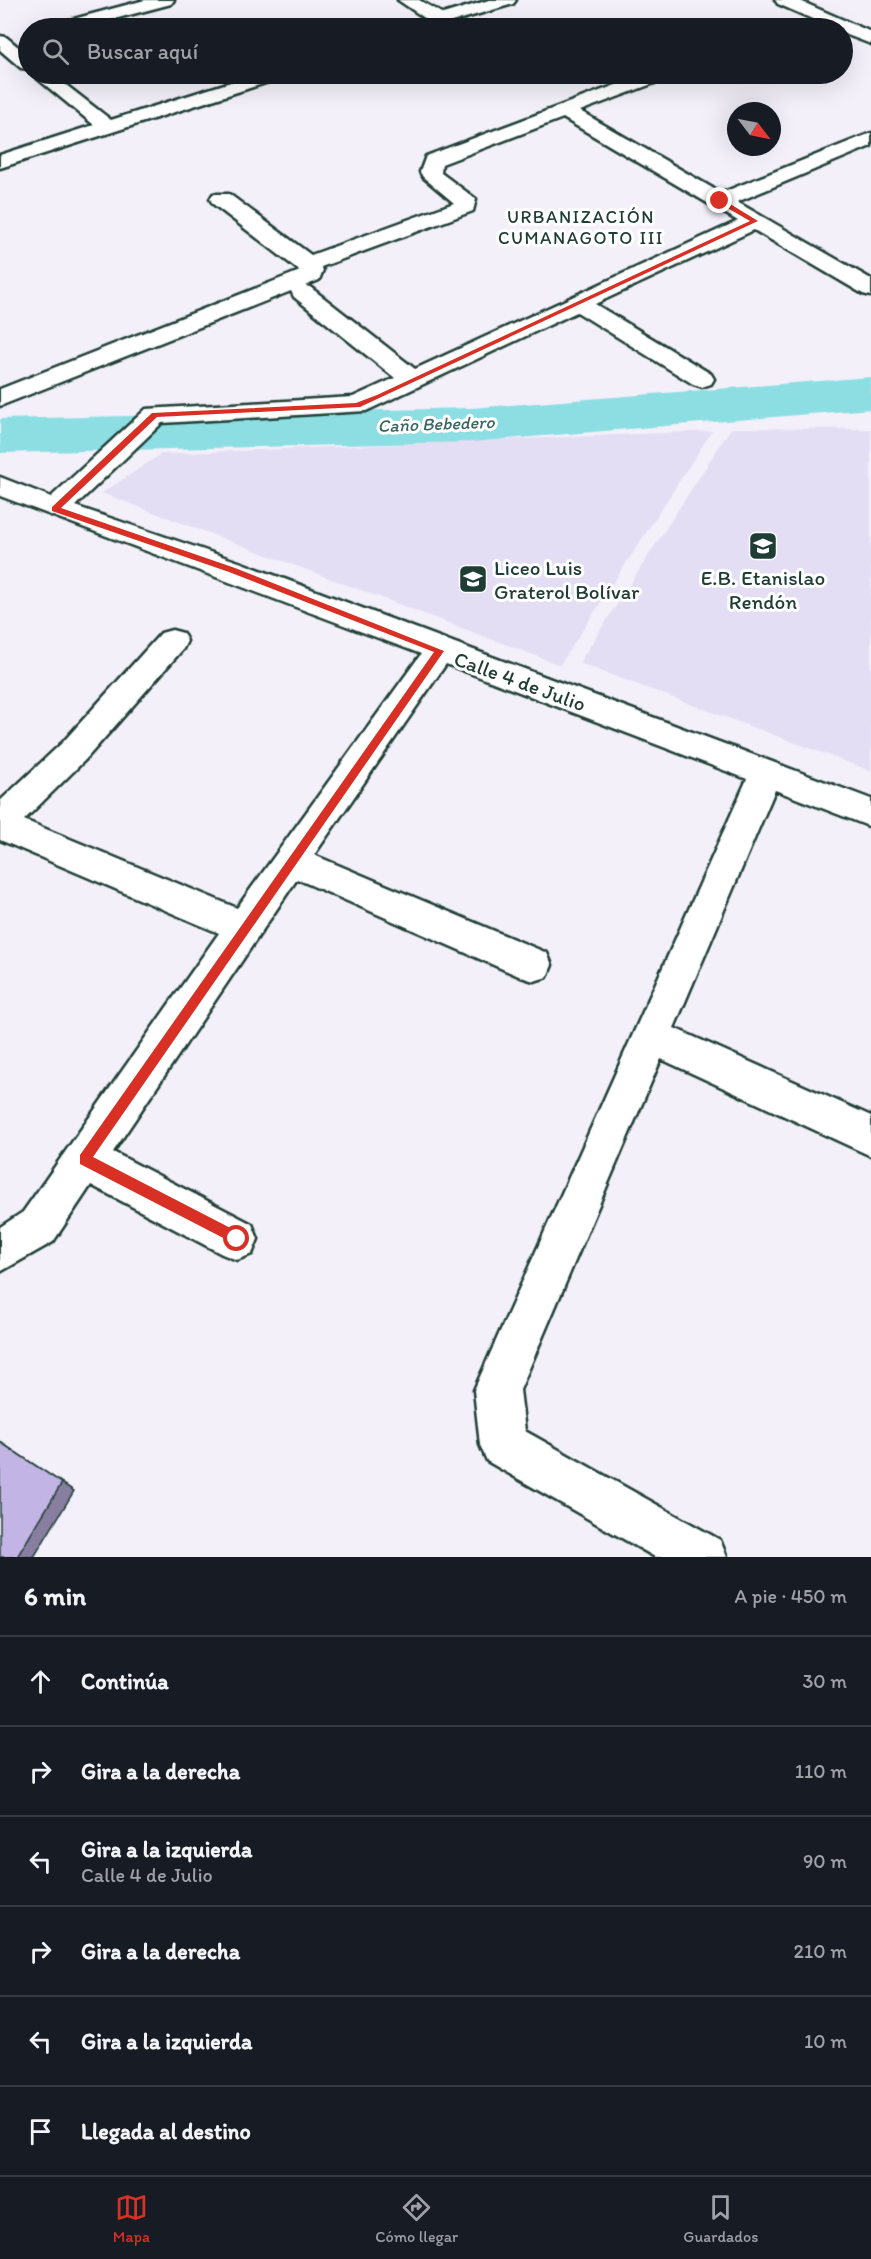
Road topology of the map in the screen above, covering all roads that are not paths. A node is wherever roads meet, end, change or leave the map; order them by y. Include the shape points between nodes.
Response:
1 (165, 0) edge
2 (406, 0) edge
3 (507, 0) edge
4 (784, 0) edge
5 (816, 0) edge
6 (98, 18) edge
7 (438, 18) edge
8 (448, 18) edge
9 (824, 18) edge
10 (871, 25) edge
11 (853, 31) edge
12 (18, 39) edge
13 (871, 39) edge
14 (2, 42) edge
15 (18, 56) edge
16 (54, 84) edge
17 (243, 84) edge
18 (635, 84) edge
19 (565, 111) junction
20 (108, 127) junction
21 (871, 139) edge
22 (0, 162) edge
23 (220, 199) dead end
24 (720, 201) junction
25 (755, 221) junction
26 (308, 264) junction
27 (871, 289) edge
28 (302, 292) dead end
29 (578, 303) junction
30 (702, 379) dead end
31 (413, 380) junction
32 (0, 398) edge
33 (0, 486) edge
34 (55, 509) junction
35 (172, 641) dead end
36 (439, 651) junction
37 (766, 773) junction
38 (871, 813) edge
39 (0, 824) edge
40 (291, 861) junction
41 (244, 927) junction
42 (534, 965) dead end
43 (651, 1036) junction
44 (871, 1136) edge
45 (84, 1159) junction
46 (237, 1239) dead end
47 (0, 1251) edge
48 (703, 1557) edge

1 - 6 street
2 - 7 street
3 - 8 street
4 - 9 street
5 - 10 street
11 - 13 street
12 - 14 street
14 - 15 street
16 - 20 street
17 - 20 street
18 - 19 street
19 - 24 street
19 - 26 street via 433,160 429,172 465,199 465,206
20 - 22 street
21 - 24 street
23 - 26 street
24 - 25 street
25 - 27 street
25 - 29 street
26 - 32 street via 311,275
28 - 31 street
29 - 30 street
29 - 31 street
31 - 34 street via 357,405 155,415
33 - 34 street, Calle 4 de Julio
34 - 36 street, Calle 4 de Julio via 232,570
35 - 39 street via 74,751
36 - 37 street, Calle 4 de Julio
36 - 40 street
37 - 38 street, Calle 4 de Julio
37 - 43 street
39 - 41 street
40 - 41 street
40 - 42 street
41 - 45 street
43 - 44 street
43 - 48 street via 497,1390 504,1445
45 - 46 street
45 - 47 street via 38,1227

